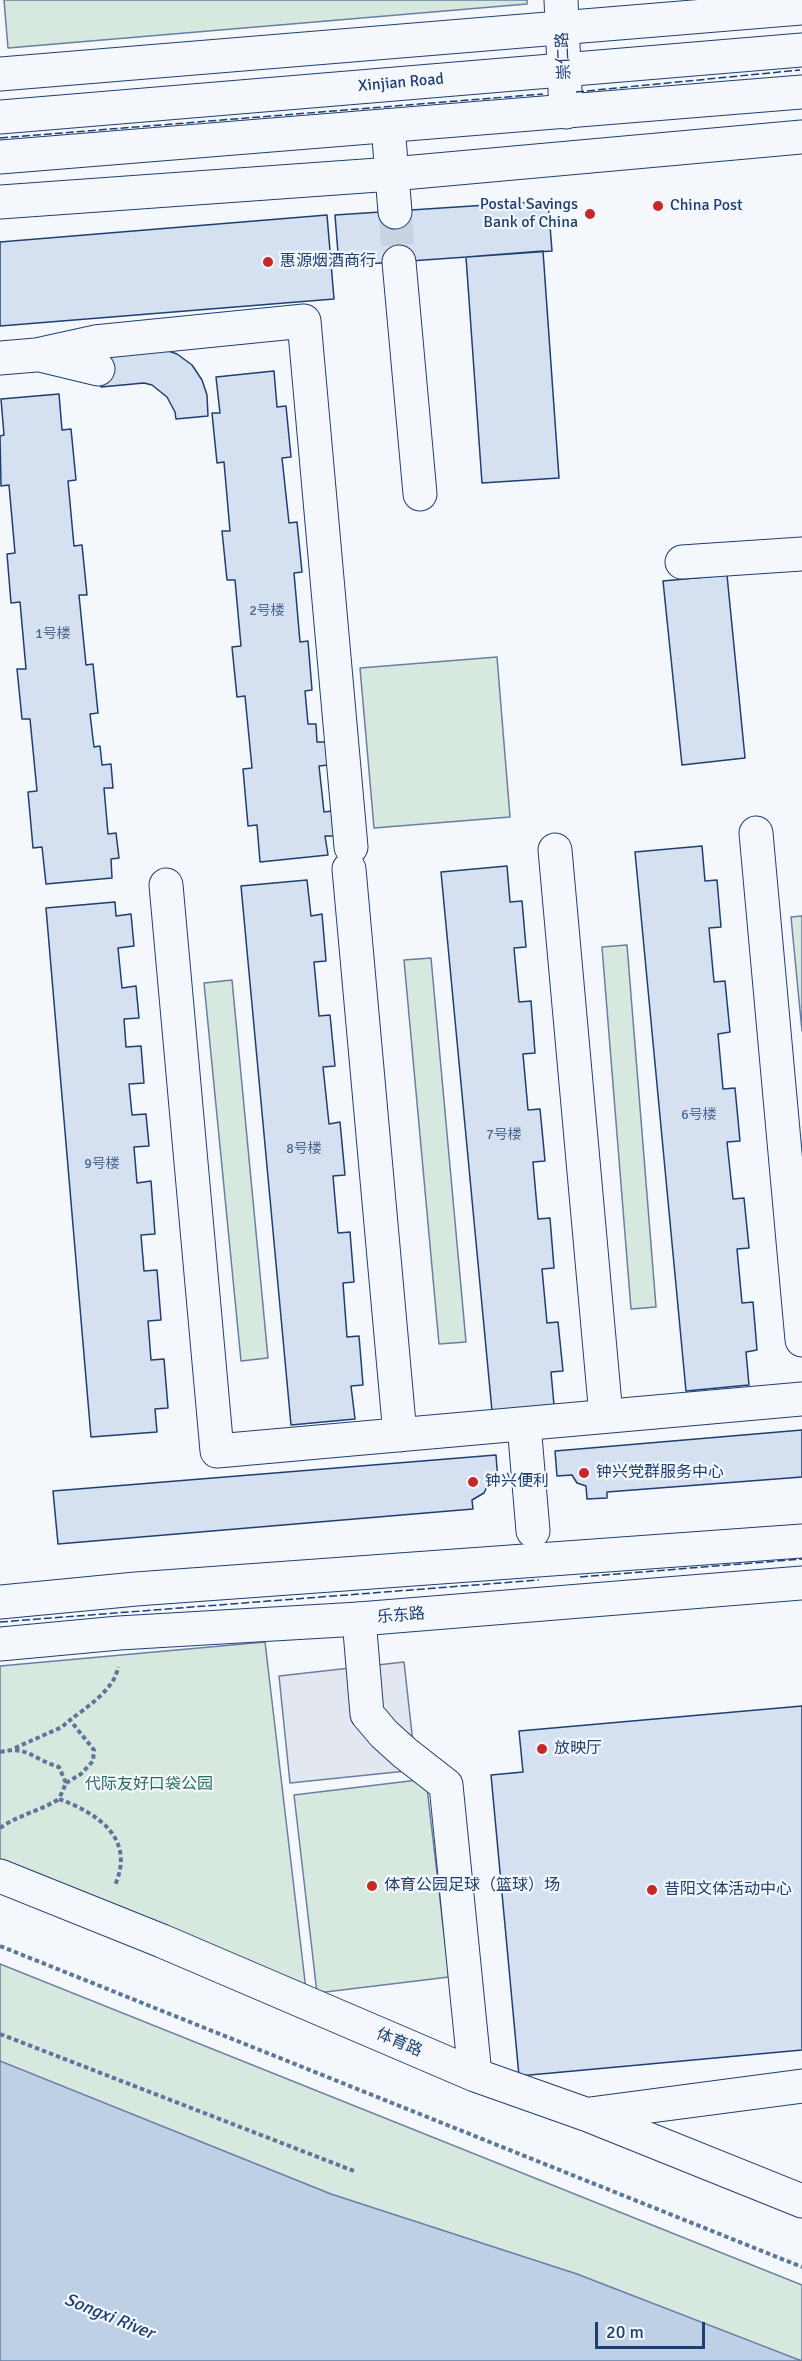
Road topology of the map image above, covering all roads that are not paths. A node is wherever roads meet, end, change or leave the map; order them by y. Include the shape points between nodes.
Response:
1 (802, 8) edge
2 (561, 14) edge
3 (802, 50) edge
4 (565, 70) junction
5 (0, 74) edge
6 (802, 92) edge
7 (566, 112) junction
8 (0, 117) edge
9 (388, 126) junction
10 (802, 137) edge
11 (0, 157) edge
12 (392, 174) junction
13 (0, 202) edge
14 (395, 212) tunnel mouth
15 (399, 262) tunnel mouth
16 (36, 355) junction
17 (0, 358) edge
18 (98, 369) dead end
19 (420, 494) dead end
20 (802, 554) edge
21 (682, 562) dead end
22 (756, 832) dead end
23 (555, 850) dead end
24 (166, 885) dead end
25 (802, 1340) edge
26 (802, 1399) edge
27 (606, 1416) junction
28 (524, 1424) junction
29 (400, 1435) junction
30 (533, 1531) dead end
31 (802, 1541) edge
32 (802, 1583) edge
33 (0, 1602) edge
34 (359, 1619) junction
35 (0, 1644) edge
36 (0, 1876) edge
37 (475, 2075) junction
38 (802, 2086) edge
39 (588, 2115) junction
40 (802, 2200) edge

1 - 2 main road
2 - 4 main road, 崇仁路
2 - 5 main road
3 - 4 main road, Xinjian Road
4 - 7 main road, 崇仁路
4 - 8 main road, Xinjian Road
6 - 7 main road
7 - 9 main road
9 - 11 main road
9 - 12 main road
10 - 12 main road
12 - 13 main road
12 - 14 main road
15 - 19 main road
16 - 17 main road
16 - 18 main road
16 - 29 main road via 95,342 304,321
20 - 21 main road
22 - 25 main road
23 - 27 main road
24 - 29 main road via 217,1451
26 - 27 main road
27 - 28 main road
28 - 29 main road
28 - 30 main road
31 - 33 main road
32 - 34 main road, 乐东路
34 - 35 main road, 乐东路
34 - 37 main road via 367,1714 405,1753 446,1785
36 - 37 main road, 体育路
37 - 39 main road, 体育路
38 - 39 main road
39 - 40 main road, 体育路

